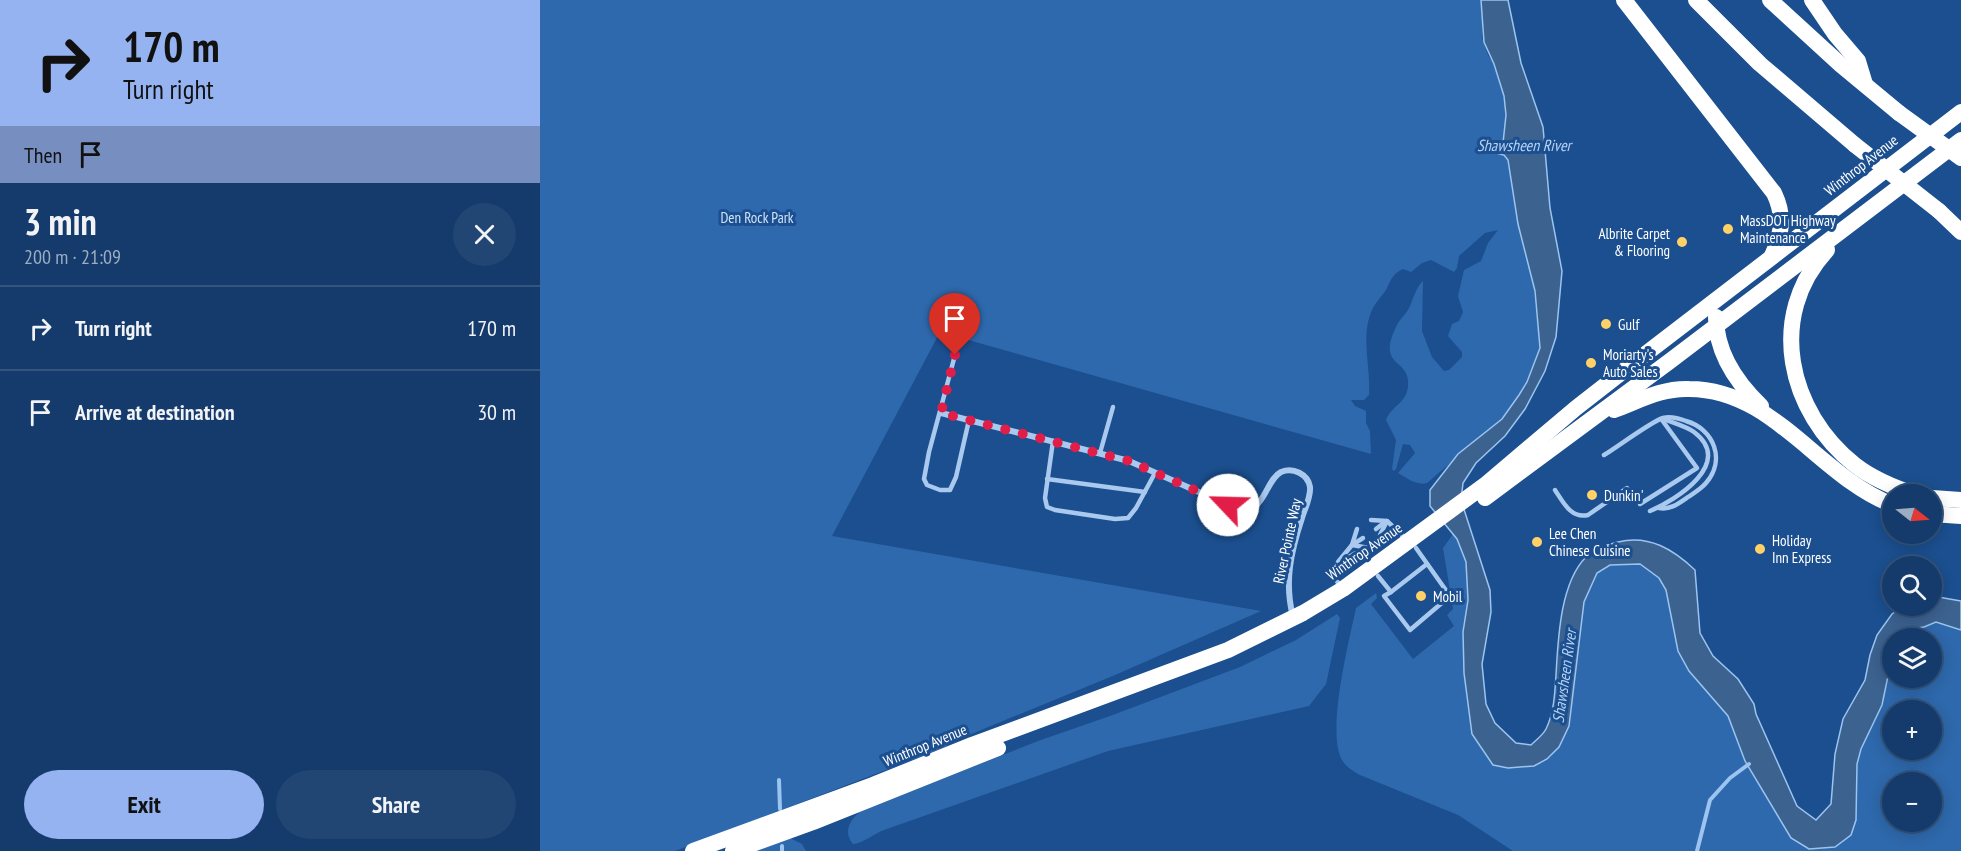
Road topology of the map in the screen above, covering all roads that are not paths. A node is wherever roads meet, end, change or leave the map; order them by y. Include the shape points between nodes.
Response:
1 (1624, 0) edge
2 (1696, 0) edge
3 (1770, 0) edge
4 (1812, 0) edge
5 (1865, 85) junction
6 (1961, 112) edge
7 (1961, 140) edge
8 (1961, 158) edge
9 (1939, 211) junction
10 (1961, 224) edge
11 (1850, 225) junction
12 (1961, 232) edge
13 (1771, 259) junction
14 (1715, 302) junction
15 (1716, 326) junction
16 (955, 355) dead end
17 (1113, 407) dead end
18 (941, 413) junction
19 (1770, 416) junction
20 (1594, 418) junction
21 (1661, 418) junction
22 (969, 420) junction
23 (1053, 441) junction
24 (1100, 453) junction
25 (1604, 455) dead end
26 (1155, 473) junction
27 (1047, 479) junction
28 (1889, 484) edge
29 (1627, 488) dead end
30 (1555, 490) dead end
31 (1145, 492) junction
32 (1942, 499) edge
33 (1882, 500) edge
34 (1961, 500) edge
35 (1468, 504) junction
36 (1640, 504) dead end
37 (1659, 507) junction
38 (1650, 511) dead end
39 (1942, 515) edge
40 (1961, 516) edge
41 (1371, 520) dead end
42 (1387, 521) junction
43 (1358, 529) dead end
44 (1376, 529) dead end
45 (1396, 530) junction
46 (1380, 535) dead end
47 (1363, 538) dead end
48 (1352, 545) junction
49 (1413, 545) junction
50 (1368, 546) junction
51 (1427, 564) junction
52 (1336, 565) junction
53 (1375, 572) junction
54 (1390, 592) junction
55 (1345, 593) junction
56 (1295, 623) junction
57 (693, 851) edge
58 (734, 851) edge

1 - 13 highway via 1774,193 1781,210 1782,228
2 - 9 highway, bridge via 1761,64
3 - 5 highway
4 - 5 highway via 1858,61
5 - 8 highway, bridge
6 - 13 highway, Winthrop Avenue
7 - 11 highway, Winthrop Avenue
9 - 10 highway
9 - 12 highway
11 - 15 highway, Winthrop Avenue
11 - 28 highway via 1817,261 1797,299 1791,341 1796,376 1824,434 1842,454
13 - 14 highway, Winthrop Avenue
14 - 15 highway
14 - 35 highway, Winthrop Avenue via 1576,408
15 - 19 highway via 1726,361
15 - 20 highway, Winthrop Avenue
16 - 18 lane
17 - 24 lane
18 - 22 street, River Pointe Way
18 - 22 lane via 924,479 927,485 940,490 950,490 956,477
19 - 20 highway via 1729,396 1688,388 1644,397
19 - 33 highway via 1845,479
20 - 35 highway, Winthrop Avenue
21 - 25 lane
21 - 36 lane via 1696,468
21 - 37 lane via 1693,431 1704,443 1708,458 1707,467 1695,483
21 - 37 lane via 1675,418 1700,427 1713,443 1716,464 1706,484 1668,509
22 - 23 street, River Pointe Way
23 - 24 street, River Pointe Way
23 - 27 lane
24 - 26 street, River Pointe Way
26 - 31 lane
26 - 56 street, River Pointe Way via 1246,513 1260,502 1281,472 1302,473 1310,487 1287,580
27 - 31 lane
27 - 31 lane via 1047,507 1115,519 1128,518
29 - 30 lane via 1580,517 1573,514
32 - 34 highway
35 - 49 highway, Winthrop Avenue
37 - 38 lane
39 - 40 highway
41 - 42 lane
42 - 44 lane
42 - 45 lane
42 - 46 lane
43 - 48 lane
45 - 49 lane
45 - 50 lane
47 - 48 lane
48 - 50 lane
48 - 52 lane
49 - 51 lane
49 - 53 highway, Winthrop Avenue
50 - 52 lane
51 - 54 lane
51 - 54 lane via 1450,596 1410,630 1384,596
52 - 55 lane via 1334,578
53 - 54 lane
53 - 55 highway, Winthrop Avenue
55 - 56 highway, Winthrop Avenue
56 - 57 highway, Winthrop Avenue
56 - 58 highway, Winthrop Avenue via 1257,648 1213,666

